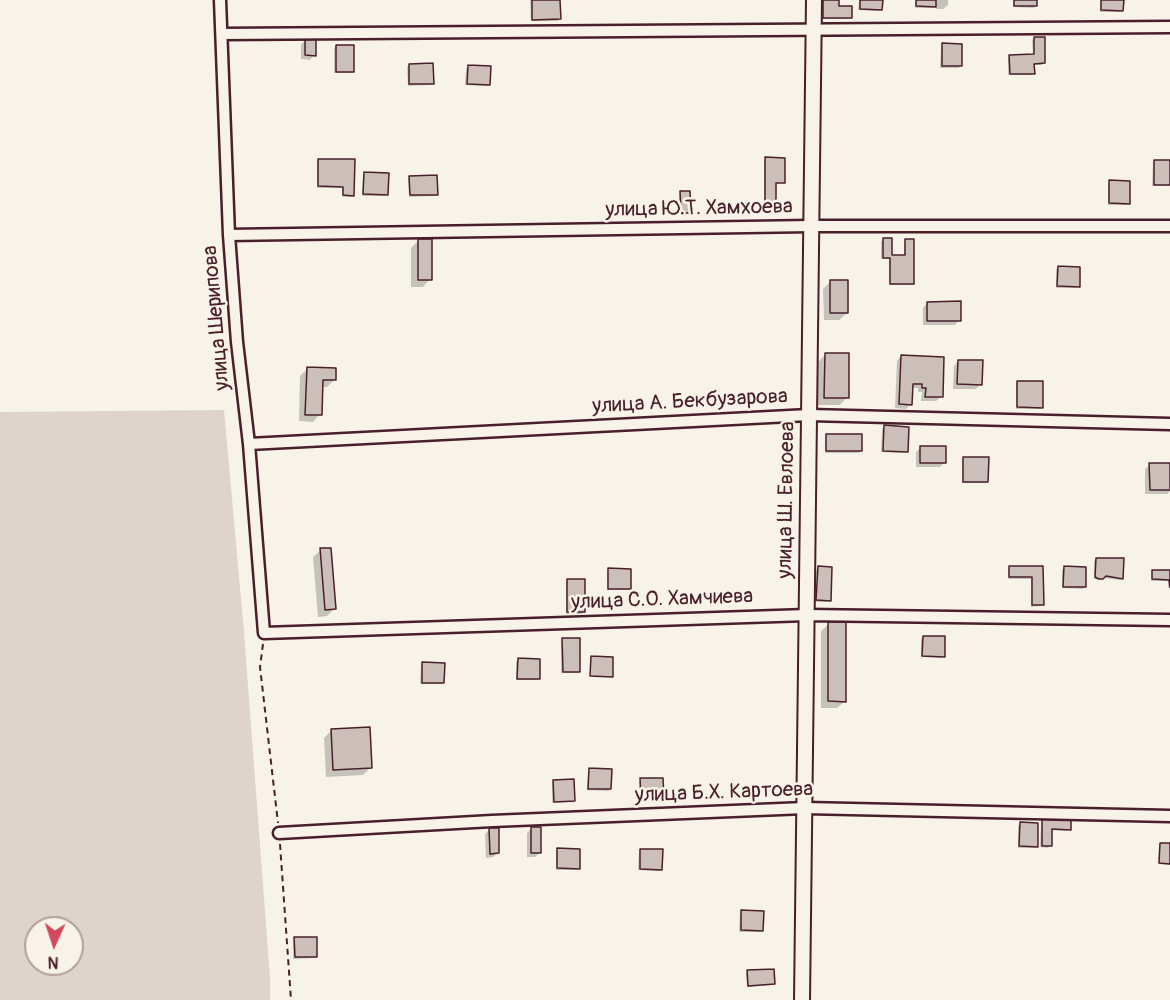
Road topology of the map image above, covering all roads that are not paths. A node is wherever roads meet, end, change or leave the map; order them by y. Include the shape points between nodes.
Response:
1 (220, 0) edge
2 (814, 0) edge
3 (1170, 27) edge
4 (814, 28) junction
5 (222, 34) junction
6 (811, 226) junction
7 (1170, 226) edge
8 (229, 236) junction
9 (809, 415) junction
10 (1170, 424) edge
11 (249, 444) junction
12 (807, 615) junction
13 (1170, 620) edge
14 (264, 633) joint
15 (805, 808) junction
16 (1170, 816) edge
17 (279, 833) road end
18 (802, 1000) edge

1 - 5 street, улица Шерипова
2 - 4 street, улица Ш. Евлоева
3 - 4 street
4 - 5 street
4 - 6 street, улица Ш. Евлоева
5 - 8 street, улица Шерипова
6 - 7 street, улица Ю.Т. Хамхоева
6 - 8 street, улица Ю.Т. Хамхоева
6 - 9 street, улица Ш. Евлоева
8 - 11 street, улица Шерипова
9 - 10 street, улица А. Бекбузарова
9 - 11 street, улица А. Бекбузарова
9 - 12 street, улица Ш. Евлоева
11 - 14 street, улица Шерипова
12 - 13 street, улица С.О. Хамчиева
12 - 14 street, улица С.О. Хамчиева
12 - 15 street, улица Ш. Евлоева
15 - 16 street, улица Б.Х. Картоева
15 - 17 street, улица Б.Х. Картоева
15 - 18 street, улица Ш. Евлоева

